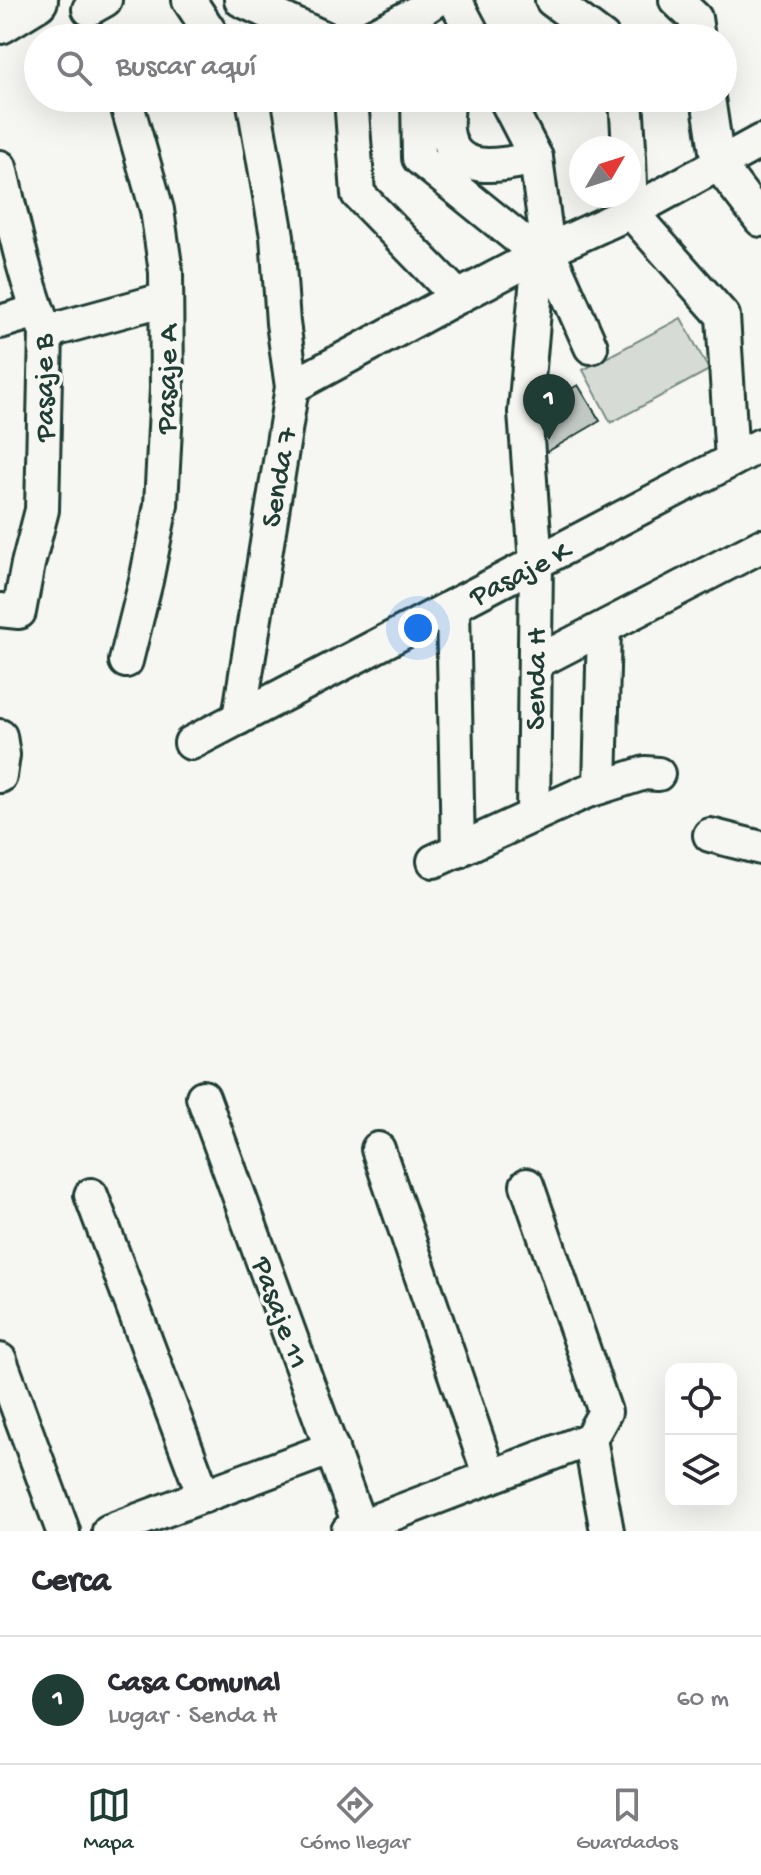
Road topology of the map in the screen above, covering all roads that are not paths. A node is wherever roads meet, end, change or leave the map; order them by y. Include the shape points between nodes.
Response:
1 (36, 0) edge
2 (189, 0) edge
3 (241, 0) edge
4 (453, 0) edge
5 (552, 0) edge
6 (0, 22) edge
7 (205, 24) edge
8 (293, 24) edge
9 (450, 24) edge
10 (467, 24) edge
11 (584, 24) edge
12 (129, 112) edge
13 (255, 112) edge
14 (352, 112) edge
15 (418, 112) edge
16 (448, 112) edge
17 (512, 112) edge
18 (627, 112) edge
19 (710, 112) edge
20 (628, 136) edge
21 (761, 141) edge
22 (536, 158) junction
23 (718, 164) junction
24 (0, 167) edge
25 (631, 208) edge
26 (631, 212) junction
27 (761, 220) edge
28 (543, 253) junction
29 (458, 297) junction
30 (166, 299) junction
31 (42, 321) junction
32 (0, 322) edge
33 (591, 347) dead end
34 (292, 387) junction
35 (761, 445) edge
36 (732, 460) junction
37 (761, 546) edge
38 (536, 563) junction
39 (453, 606) junction
40 (9, 611) edge
41 (604, 628) junction
42 (126, 661) dead end
43 (535, 663) junction
44 (239, 718) junction
45 (0, 736) edge
46 (191, 743) dead end
47 (658, 774) dead end
48 (0, 776) edge
49 (600, 787) junction
50 (533, 816) junction
51 (710, 835) dead end
52 (761, 848) edge
53 (203, 1097) dead end
54 (378, 1149) dead end
55 (527, 1185) dead end
56 (91, 1195) dead end
57 (0, 1360) edge
58 (590, 1439) junction
59 (332, 1448) junction
60 (490, 1477) junction
61 (204, 1496) junction
62 (354, 1529) edge
63 (63, 1531) edge
64 (109, 1531) edge
65 (607, 1531) edge

1 - 6 main road
2 - 7 street
3 - 8 street
4 - 9 street
4 - 10 street
5 - 11 street
12 - 30 street, Pasaje A via 157,210
13 - 34 street, Senda 7 via 277,236
14 - 29 street via 358,194
15 - 28 street via 419,158
16 - 22 street via 451,145 468,162 479,166
17 - 22 street
18 - 20 street
19 - 23 street
21 - 23 street
22 - 28 street
23 - 26 street
23 - 27 street
24 - 31 street, Pasaje B
25 - 26 street
26 - 28 street
26 - 36 street via 723,316
28 - 29 street
28 - 33 street
28 - 38 street, Senda H via 525,412
29 - 34 street
30 - 31 street
30 - 42 street, Pasaje A via 161,505
31 - 32 street
31 - 40 street, Pasaje B via 42,510
34 - 44 street, Senda 7
35 - 36 street, Pasaje K
36 - 38 street, Pasaje K
37 - 41 street
38 - 39 street, Pasaje K
38 - 43 street, Senda H
39 - 44 street, Pasaje K
39 - 50 street via 446,856
41 - 43 street
41 - 49 street
43 - 50 street, Senda H
44 - 46 street, Pasaje K
45 - 48 street
47 - 49 street
49 - 50 street
51 - 52 street
53 - 59 street, Pasaje 11
54 - 60 street
55 - 58 street via 605,1412
56 - 61 street
57 - 63 street
58 - 60 street
58 - 65 street
59 - 61 street
59 - 62 street, Pasaje 11
60 - 62 street
61 - 64 street

